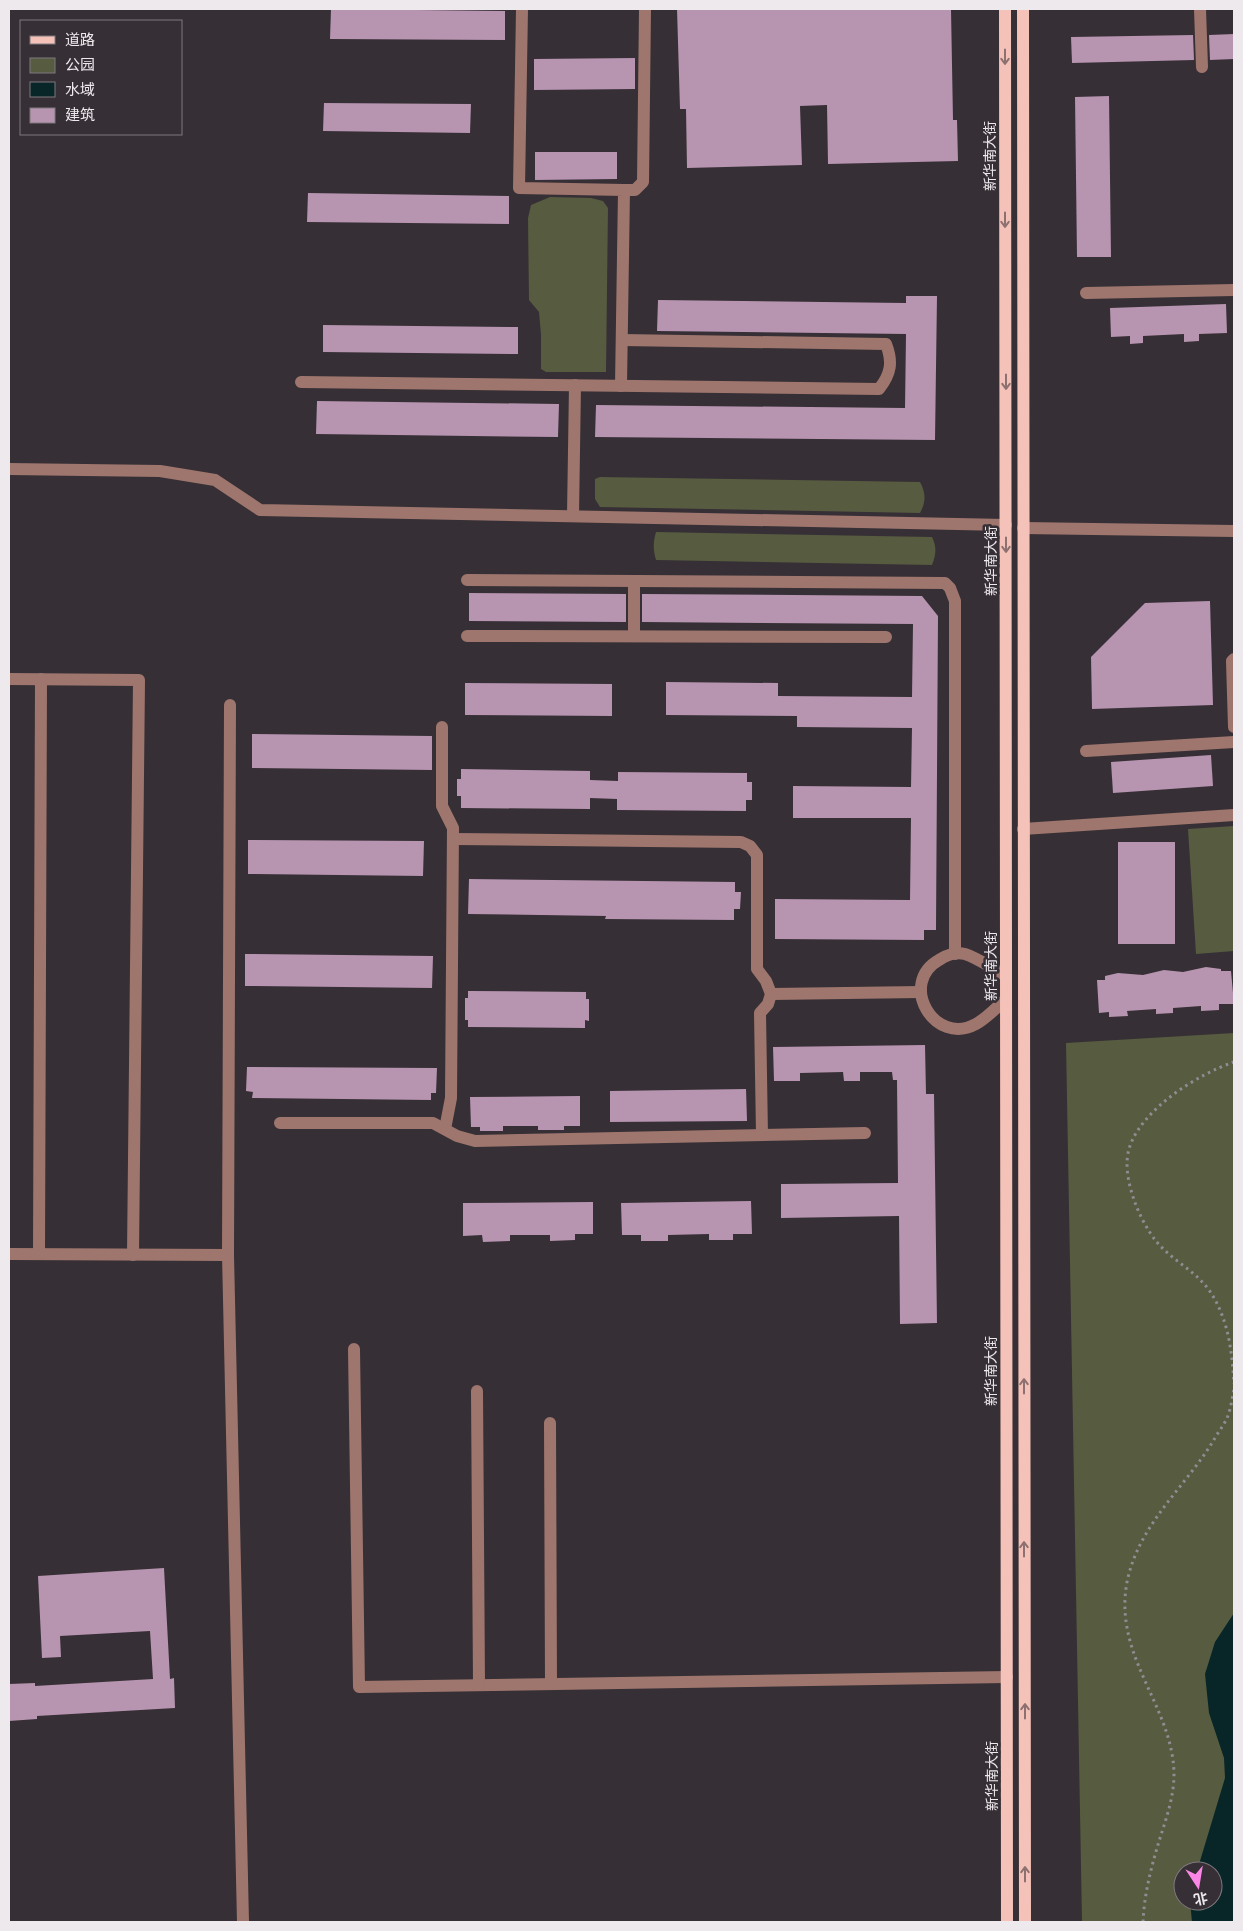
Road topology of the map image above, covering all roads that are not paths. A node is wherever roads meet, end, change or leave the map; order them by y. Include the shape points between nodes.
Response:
1 (522, 9) edge
2 (645, 9) edge
3 (1006, 9) edge
4 (1023, 9) edge
5 (1200, 9) edge
6 (1202, 67) dead end
7 (624, 190) junction
8 (1234, 290) edge
9 (1086, 293) dead end
10 (622, 340) junction
11 (301, 382) dead end
12 (575, 386) junction
13 (621, 386) junction
14 (9, 469) edge
15 (573, 516) junction
16 (1006, 525) junction
17 (1023, 528) junction
18 (1234, 531) edge
19 (468, 580) dead end
20 (634, 581) junction
21 (467, 636) dead end
22 (634, 636) junction
23 (886, 637) dead end
24 (1234, 659) edge
25 (9, 679) edge
26 (41, 679) junction
27 (230, 705) dead end
28 (442, 726) dead end
29 (1234, 727) edge
30 (1234, 742) edge
31 (1086, 750) dead end
32 (1234, 815) edge
33 (1024, 828) junction
34 (453, 840) junction
35 (955, 954) junction
36 (1006, 976) junction
37 (921, 992) junction
38 (771, 994) junction
39 (1006, 999) junction
40 (280, 1122) dead end
41 (445, 1129) junction
42 (865, 1133) dead end
43 (762, 1135) junction
44 (9, 1254) edge
45 (39, 1254) junction
46 (133, 1255) junction
47 (228, 1255) junction
48 (354, 1348) dead end
49 (477, 1391) dead end
50 (550, 1423) dead end
51 (1007, 1677) junction
52 (551, 1684) junction
53 (479, 1685) junction
54 (243, 1922) edge
55 (1007, 1922) edge
56 (1025, 1922) edge

1 - 7 street via 519,188
2 - 7 street via 643,182 635,190
3 -> 16 main road, 新华南大街
4 - 17 main road
5 - 6 street
7 - 10 street
8 - 9 street
10 - 13 street
10 - 13 street via 886,344 890,355 888,378 879,389
11 - 12 street
12 - 13 street
12 - 15 street
14 - 15 street via 160,471 215,480 260,510
15 - 16 street
16 -> 36 main road, 新华南大街
17 - 18 street
17 - 33 main road
19 - 20 street
20 - 22 street
20 - 35 street via 945,583 950,588 955,601
21 - 22 street
22 - 23 street
24 - 29 street
25 - 26 street
26 - 45 street
26 - 46 street via 139,680
27 - 47 street
28 - 34 street via 442,806 453,828
30 - 31 street
32 - 33 street
56 -> 33 main road
34 - 38 street via 741,842 750,846 757,855 757,969
34 - 41 street via 451,1098
35 - 36 street via 965,954
35 - 37 street via 945,956 930,967
36 - 39 main road, 新华南大街
37 - 38 street
37 - 39 street via 930,1016 947,1027 957,1028 976,1024
38 - 43 street via 768,1004 760,1012
39 - 51 main road, 新华南大街
40 - 41 street via 433,1123
41 - 43 street via 475,1141
42 - 43 street
44 - 45 street
45 - 46 street
46 - 47 street
47 - 54 street
48 - 53 street via 359,1687
49 - 53 street
50 - 52 street
51 - 52 street
51 - 55 main road, 新华南大街
52 - 53 street

